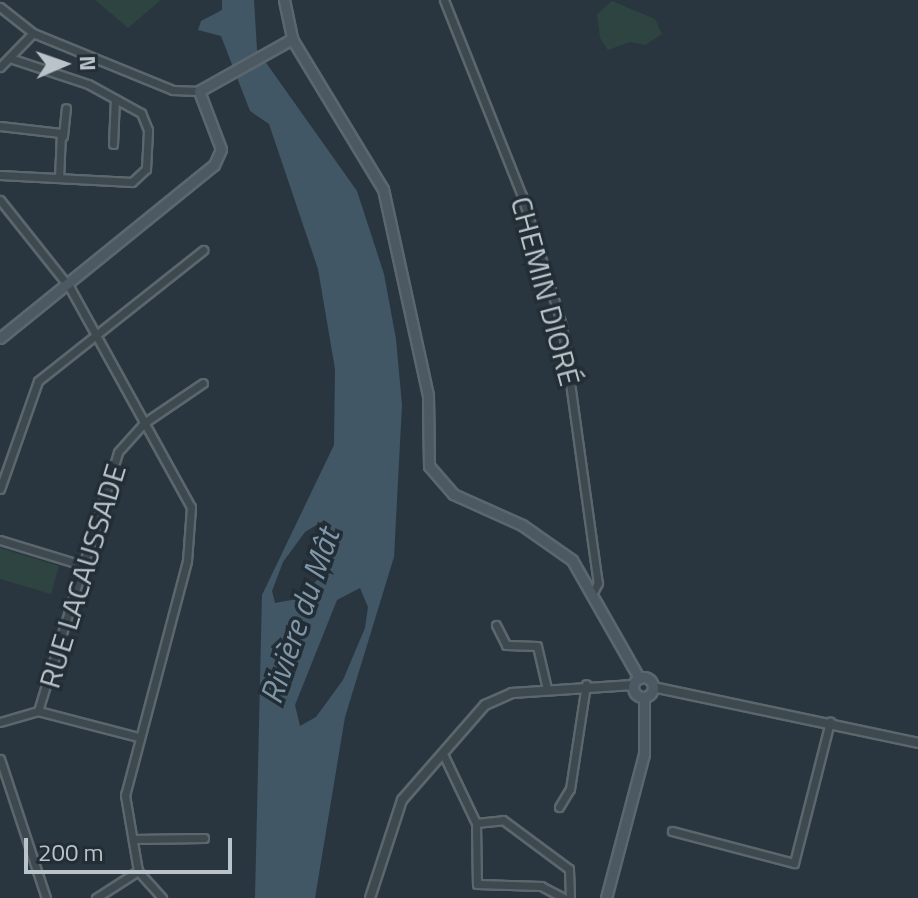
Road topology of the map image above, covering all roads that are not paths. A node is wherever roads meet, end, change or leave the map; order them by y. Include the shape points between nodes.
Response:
1 (284, 0) edge
2 (444, 0) edge
3 (0, 7) edge
4 (33, 33) junction
5 (288, 39) junction
6 (10, 58) junction
7 (0, 67) edge
8 (199, 91) junction
9 (115, 99) junction
10 (66, 108) dead end
11 (0, 126) edge
12 (63, 136) junction
13 (113, 144) dead end
14 (0, 175) edge
15 (59, 178) junction
16 (0, 200) edge
17 (203, 250) dead end
18 (67, 285) junction
19 (96, 335) junction
20 (0, 338) edge
21 (203, 383) dead end
22 (144, 423) junction
23 (0, 489) edge
24 (0, 540) edge
25 (85, 566) junction
26 (592, 594) junction
27 (496, 625) dead end
28 (636, 681) junction
29 (586, 684) junction
30 (653, 687) junction
31 (547, 689) junction
32 (644, 698) junction
33 (38, 711) junction
34 (0, 722) edge
35 (830, 722) junction
36 (138, 737) junction
37 (918, 743) edge
38 (444, 756) junction
39 (0, 759) edge
40 (559, 807) dead end
41 (476, 823) junction
42 (672, 831) dead end
43 (204, 838) dead end
44 (133, 839) junction
45 (138, 871) junction
46 (46, 898) edge
47 (96, 898) edge
48 (162, 898) edge
49 (370, 898) edge
50 (564, 898) edge
51 (570, 898) edge
52 (606, 898) edge

1 - 5 main road
2 - 26 street, CHEMIN DIORÉ via 522,196 562,325 598,583
3 - 4 street
4 - 6 street
4 - 8 street via 173,90
5 - 8 main road
5 - 26 main road via 383,189 428,395 429,466 453,494 552,543 572,560
6 - 7 street
6 - 9 street
8 - 18 main road via 221,149 219,160
9 - 13 street
9 - 15 street via 146,120 144,176 132,182
10 - 12 street
11 - 12 street
12 - 15 street
14 - 15 street
16 - 18 street
17 - 19 street
18 - 19 street
18 - 20 main road
19 - 22 street
19 - 23 street via 32,388
21 - 22 street, RUE LACAUSSADE
22 - 25 street, RUE LACAUSSADE via 118,452
22 - 36 street via 186,492 193,524
24 - 25 street
25 - 33 street, RUE LACAUSSADE
26 - 28 main road
27 - 31 street via 506,645 537,646
28 - 29 street
28 - 30 main road
28 - 32 main road
29 - 31 street
29 - 40 street via 570,789
30 - 32 main road
30 - 35 street
31 - 38 street via 512,693 485,705
32 - 52 main road via 644,754
33 - 34 street
33 - 36 street
35 - 37 street
35 - 42 street via 794,863
36 - 44 street via 125,795
38 - 41 street
38 - 49 street via 402,800
39 - 46 street
41 - 50 street via 477,884 541,886
41 - 51 street via 503,820 569,869
43 - 44 street
44 - 45 street
45 - 47 street
45 - 48 street

